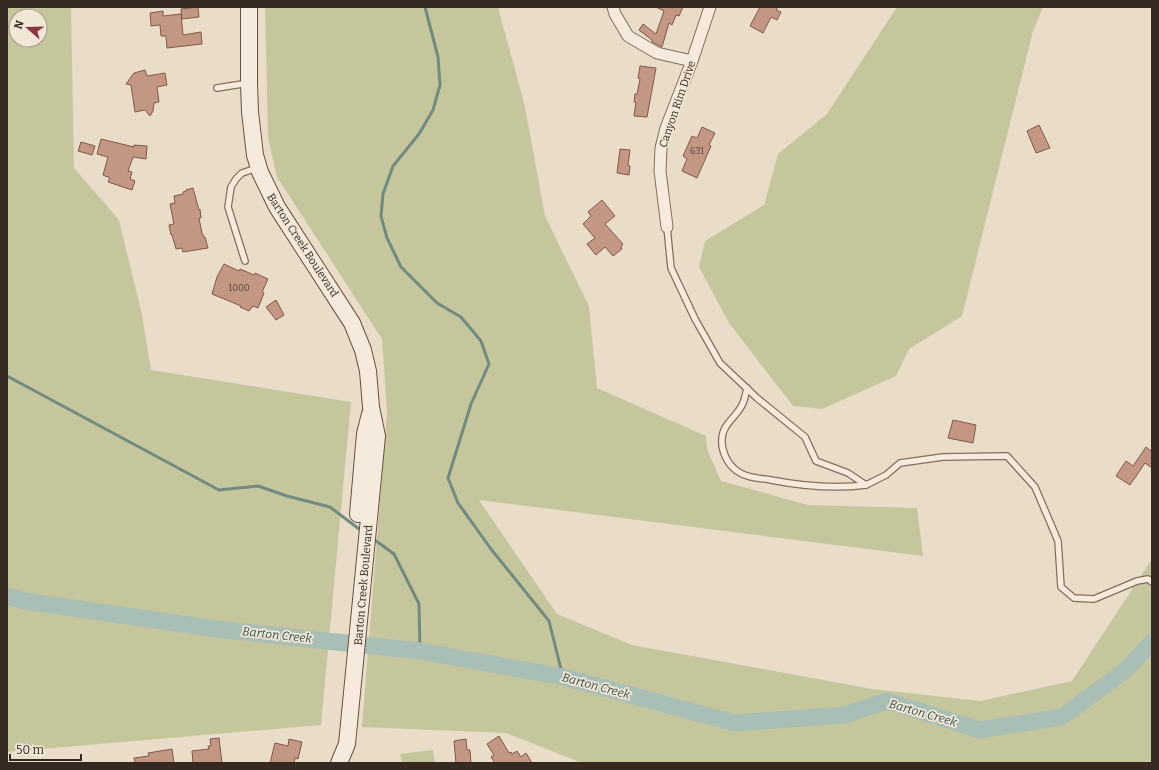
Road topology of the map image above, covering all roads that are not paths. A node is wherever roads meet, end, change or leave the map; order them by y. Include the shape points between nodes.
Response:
1 (249, 7) edge
2 (613, 7) edge
3 (710, 7) edge
4 (692, 61) junction
5 (249, 83) junction
6 (217, 88) dead end
7 (259, 167) junction
8 (667, 227) joint
9 (245, 261) dead end
10 (747, 388) junction
11 (866, 485) junction
12 (1152, 582) edge
13 (339, 762) edge

1 - 5 street, Barton Creek Boulevard
2 - 4 street via 628,36 657,53
3 - 4 street, Canyon Rim Drive
4 - 8 street, Canyon Rim Drive via 666,128 661,148 660,172
5 - 6 lane
5 - 7 street, Barton Creek Boulevard via 252,130
7 - 9 lane via 236,178 231,187 228,207
7 - 13 street, Barton Creek Boulevard via 277,206 352,324 363,350 368,371 371,435 343,743
8 - 10 lane via 671,268 695,320 720,363
10 - 11 lane via 805,437 816,461 848,473
10 - 11 lane via 743,403 724,429 721,438 727,461 735,470 748,476 795,484 849,487
11 - 12 lane via 886,475 900,463 943,457 1007,456 1035,487 1058,540 1061,587 1074,598 1094,599 1137,581 1148,579

